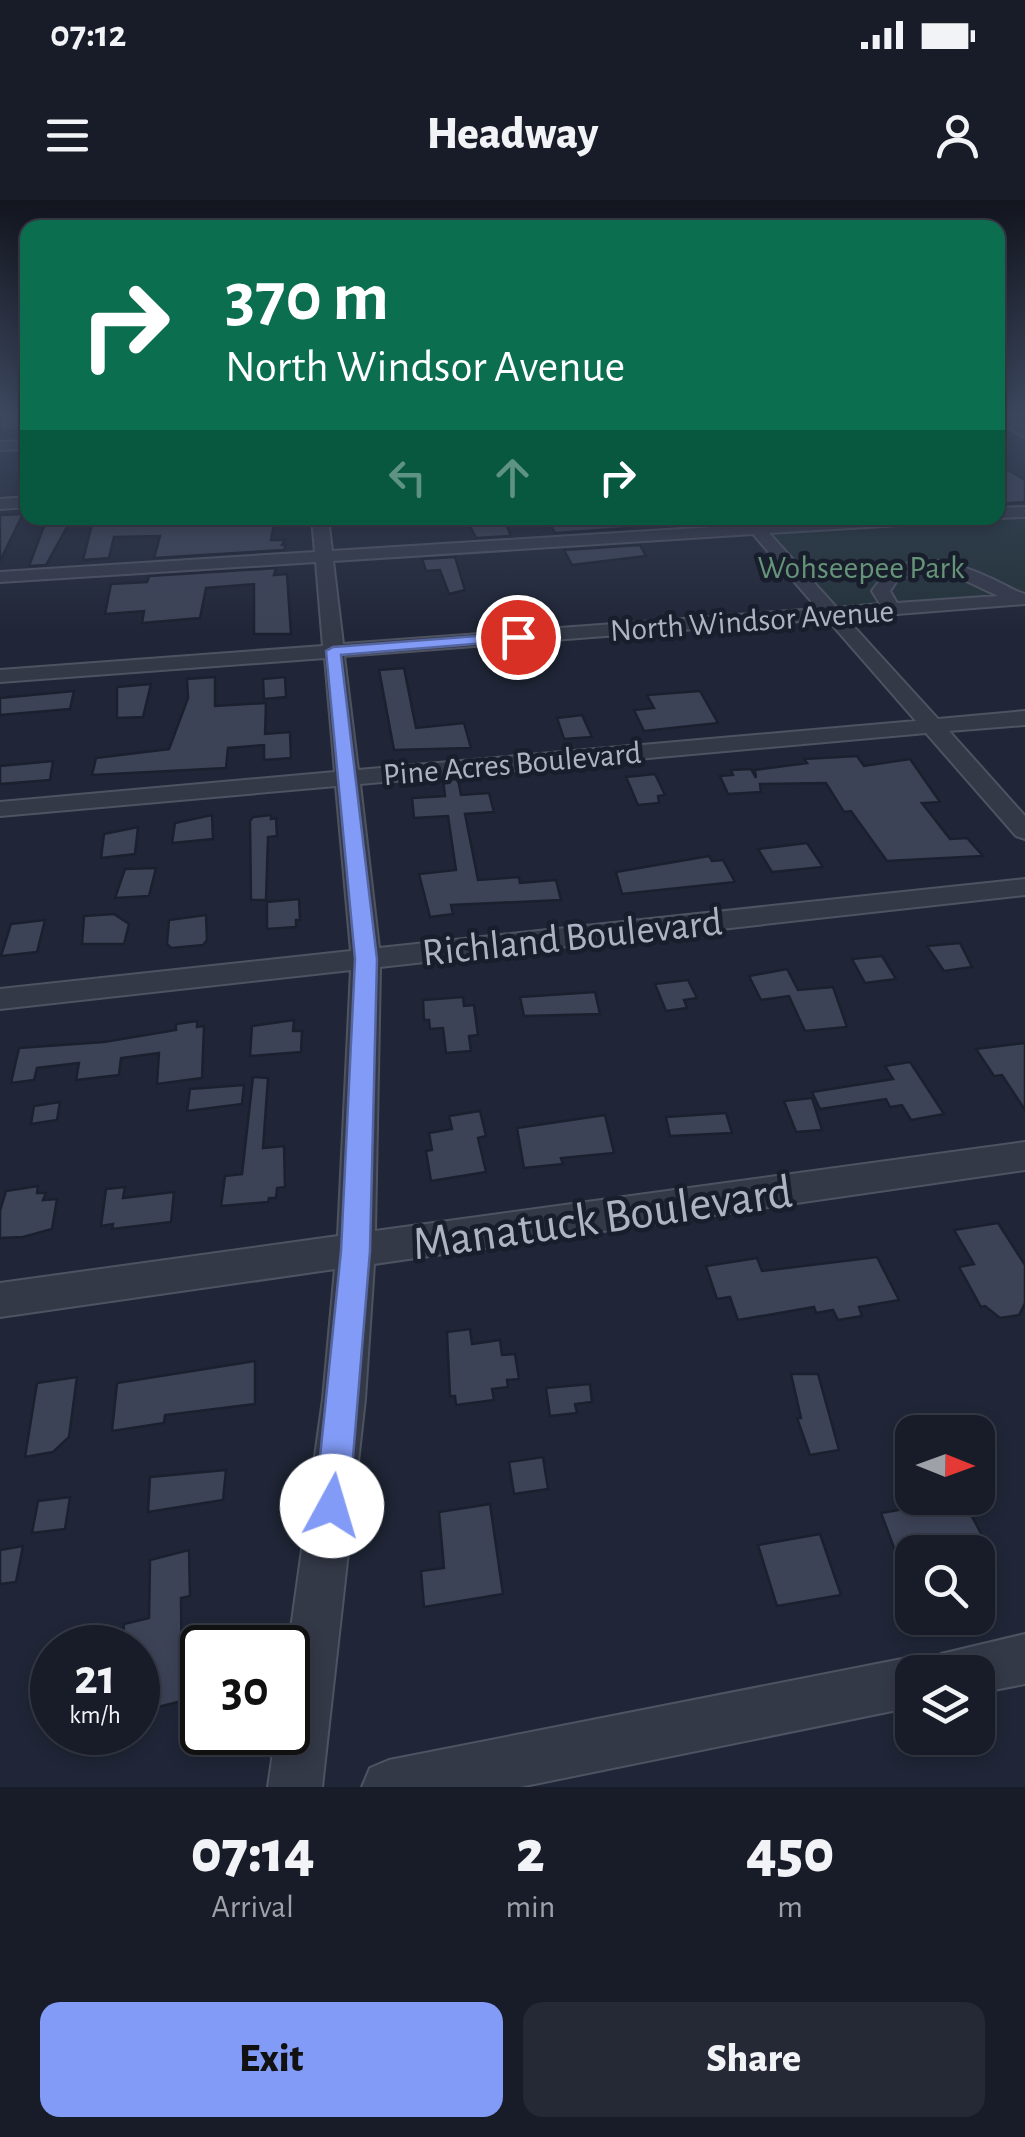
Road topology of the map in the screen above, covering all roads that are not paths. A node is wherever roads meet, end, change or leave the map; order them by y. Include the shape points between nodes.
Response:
1 (321, 525) edge
2 (725, 525) edge
3 (753, 525) edge
4 (323, 556) junction
5 (0, 577) edge
6 (1021, 600) edge
7 (892, 610) junction
8 (832, 614) junction
9 (333, 651) junction
10 (0, 676) edge
11 (1025, 718) edge
12 (935, 725) junction
13 (350, 777) junction
14 (0, 809) edge
15 (1025, 830) edge
16 (1025, 887) edge
17 (366, 959) junction
18 (0, 999) edge
19 (1025, 1156) edge
20 (356, 1251) junction
21 (0, 1300) edge
22 (1025, 1659) edge
23 (995, 1665) edge
24 (895, 1685) edge
25 (296, 1787) edge
26 (389, 1787) edge

1 - 4 street
2 - 4 street
3 - 8 street
4 - 5 street
4 - 9 street
6 - 7 street, North Windsor Avenue
6 - 7 street via 966,573 925,566 886,578 881,590
7 - 8 street, North Windsor Avenue
8 - 9 street, North Windsor Avenue
8 - 12 street
9 - 10 street, North Windsor Avenue
9 - 13 street
11 - 12 street, Pine Acres Boulevard
12 - 13 street, Pine Acres Boulevard
12 - 15 street
13 - 14 street, Pine Acres Boulevard
13 - 17 street
16 - 17 street, Richland Boulevard
17 - 18 street, Richland Boulevard
17 - 20 street
19 - 20 street, Manatuck Boulevard
20 - 21 street, Manatuck Boulevard
20 - 25 street
22 - 23 street
24 - 26 street

